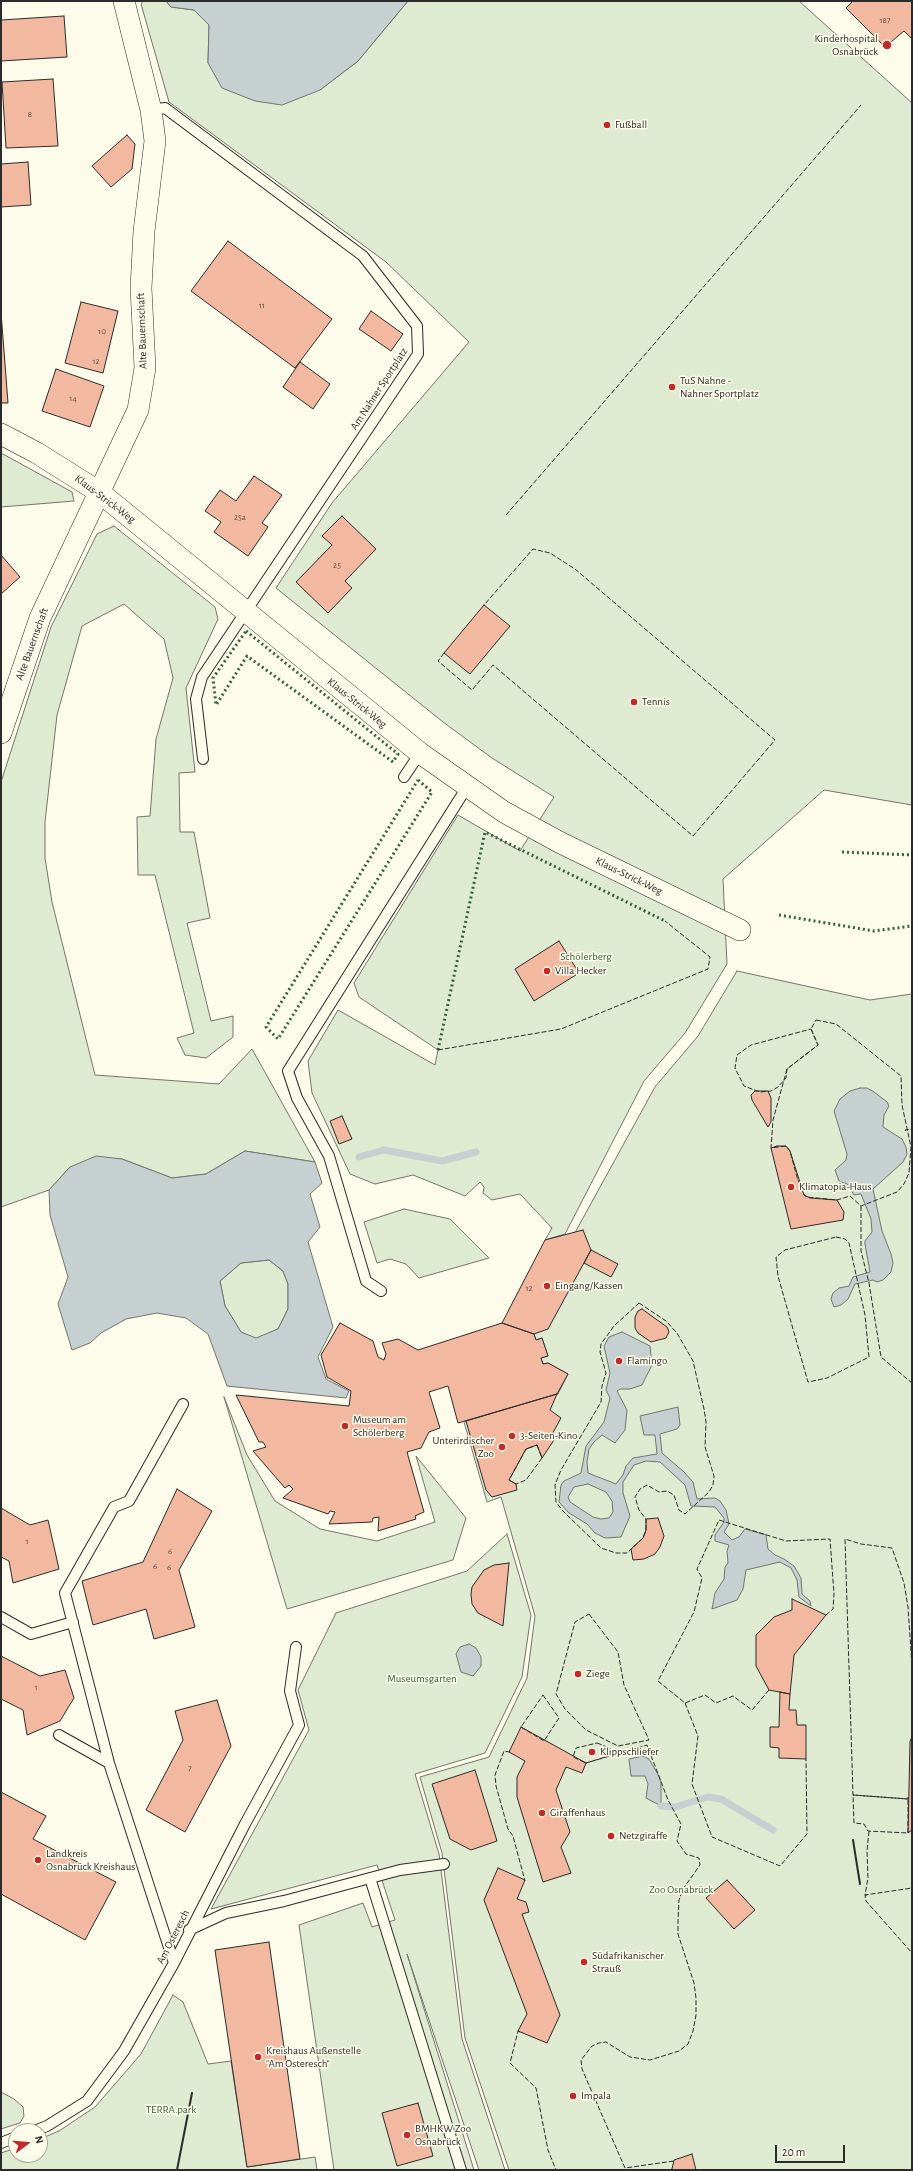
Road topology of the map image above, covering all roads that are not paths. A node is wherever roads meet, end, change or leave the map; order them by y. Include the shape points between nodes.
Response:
1 (124, 1) edge
2 (151, 110) junction
3 (1, 434) edge
4 (100, 492) junction
5 (246, 612) junction
6 (1, 733) edge
7 (420, 753) junction
8 (203, 759) dead end
9 (404, 777) dead end
10 (467, 787) junction
11 (740, 930) dead end
12 (382, 1290) dead end
13 (182, 1404) dead end
14 (1, 1617) edge
15 (72, 1622) junction
16 (296, 1647) dead end
17 (59, 1735) dead end
18 (109, 1763) junction
19 (444, 1864) dead end
20 (370, 1878) junction
21 (189, 1930) junction
22 (174, 1963) junction
23 (48, 2125) edge
24 (461, 2170) edge

1 - 2 street, Alte Bauernschaft
2 - 4 street, Alte Bauernschaft via 155,141 144,230 141,288 145,368 138,410
2 - 5 lane, Am Nahner Sportplatz via 165,108 363,256 417,326 418,354
3 - 4 street, Klaus-Strick-Weg
4 - 5 street, Klaus-Strick-Weg
4 - 6 street, Alte Bauernschaft via 40,618
5 - 7 street, Klaus-Strick-Weg
5 - 8 lane, Am Nahner Sportplatz via 202,677 196,699
7 - 9 lane
7 - 10 street, Klaus-Strick-Weg
10 - 11 street, Klaus-Strick-Weg via 504,812 561,843
10 - 12 lane via 288,1071 297,1098 329,1156 366,1281
13 - 15 lane via 129,1502 114,1507 65,1593
14 - 15 lane via 31,1634
15 - 18 lane
16 - 21 lane, Am Osteresch via 290,1691 300,1725
17 - 18 lane
18 - 22 lane
19 - 20 lane via 400,1870
20 - 21 lane via 284,1901 226,1913
20 - 24 lane
21 - 22 lane, Am Osteresch
22 - 23 lane, Am Osteresch via 124,2051 87,2101

